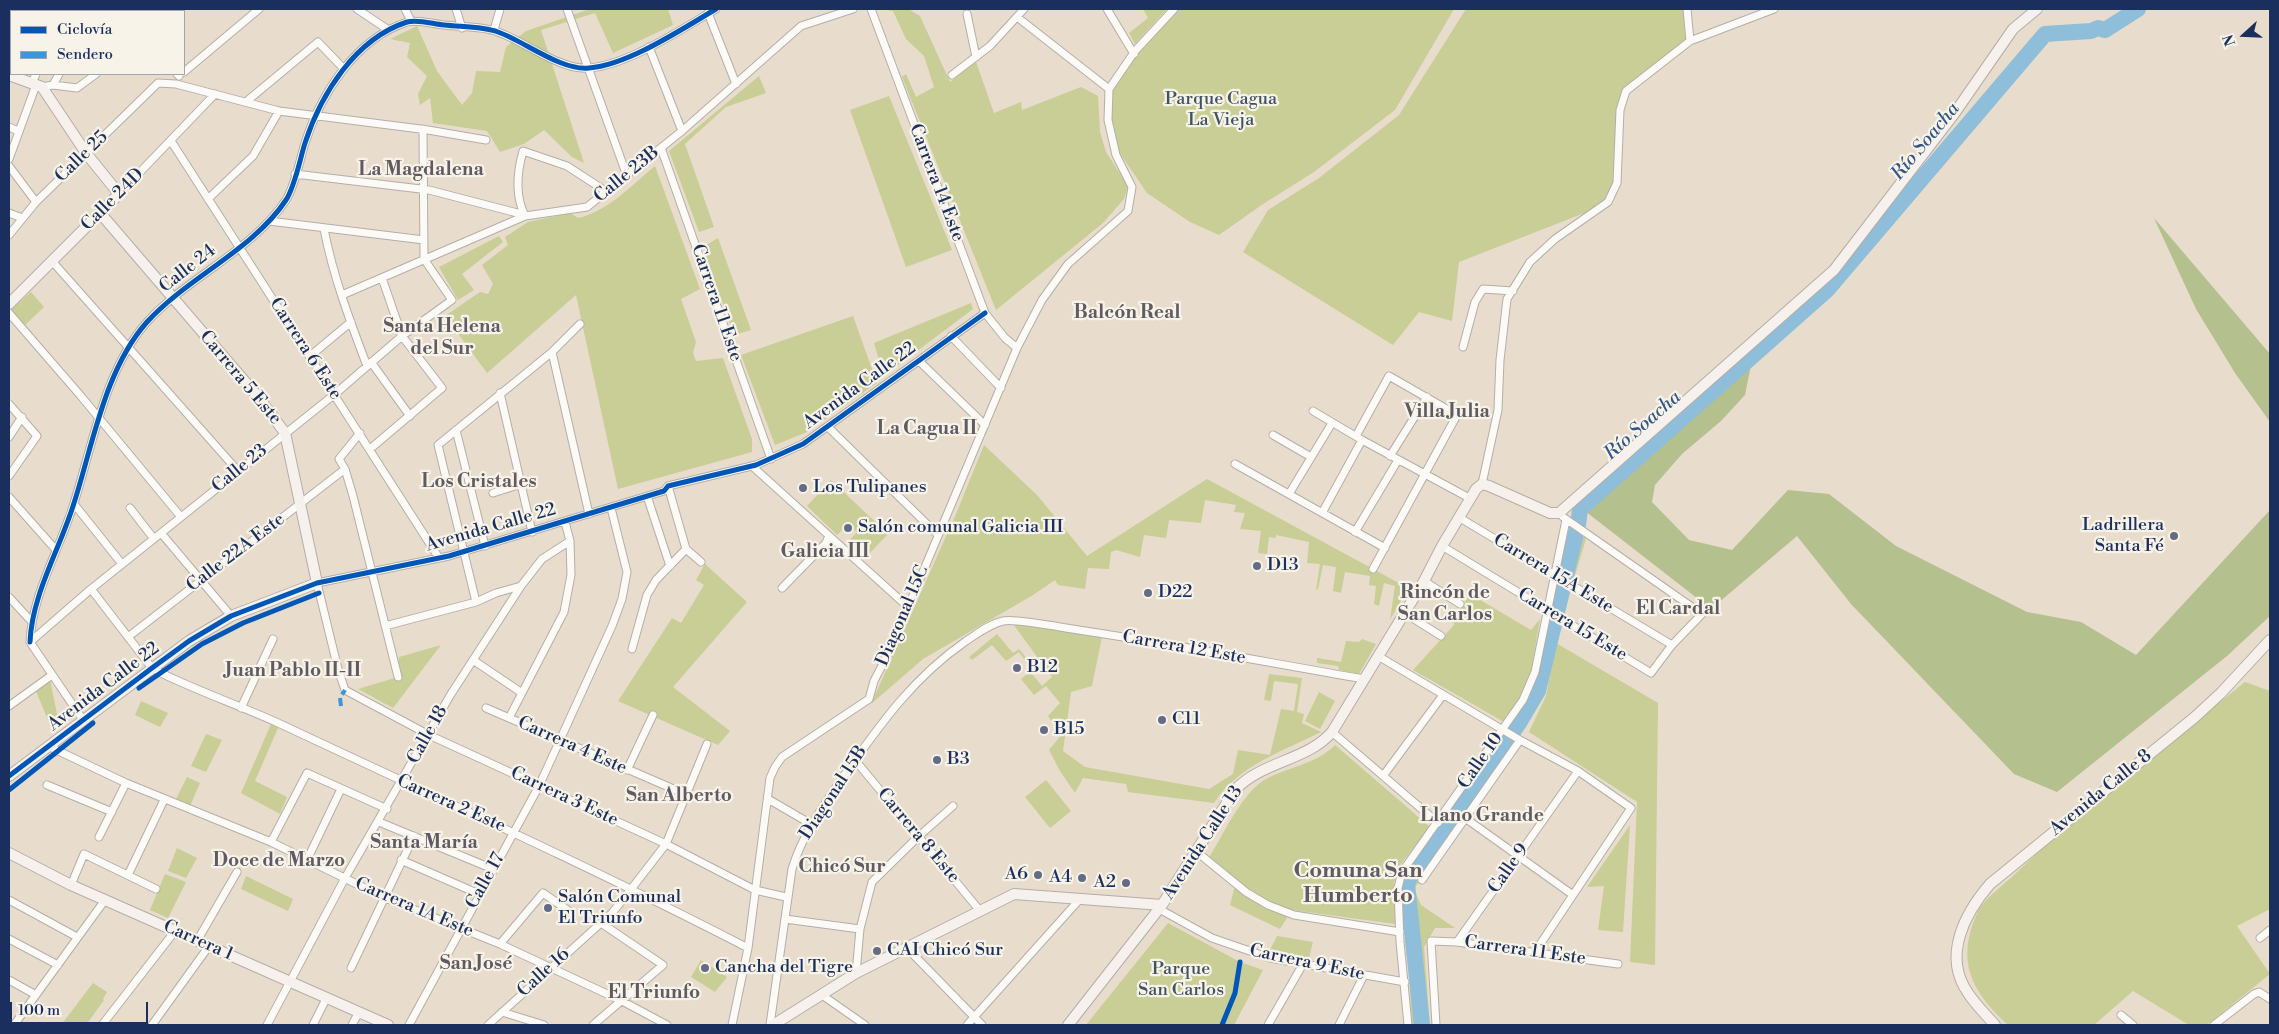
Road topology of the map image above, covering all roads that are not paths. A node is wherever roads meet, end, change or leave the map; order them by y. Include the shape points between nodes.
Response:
1 (259, 9) edge
2 (357, 9) edge
3 (405, 9) edge
4 (456, 9) edge
5 (500, 9) edge
6 (567, 9) edge
7 (716, 9) edge
8 (853, 9) edge
9 (871, 9) edge
10 (1024, 9) edge
11 (1107, 9) edge
12 (1174, 9) edge
13 (1687, 9) edge
14 (1774, 9) edge
15 (2037, 9) edge
16 (708, 14) junction
17 (967, 14) dead end
18 (1017, 17) junction
19 (411, 21) junction
20 (462, 28) junction
21 (387, 29) junction
22 (494, 30) junction
23 (1690, 41) junction
24 (649, 47) junction
25 (1134, 54) junction
26 (976, 57) junction
27 (589, 68) junction
28 (344, 70) junction
29 (185, 72) edge
30 (9, 75) edge
31 (57, 75) edge
32 (95, 75) edge
33 (952, 75) dead end
34 (180, 76) edge
35 (40, 83) edge
36 (736, 84) junction
37 (1109, 89) junction
38 (215, 94) junction
39 (247, 101) junction
40 (278, 110) junction
41 (314, 116) junction
42 (9, 127) edge
43 (423, 129) junction
44 (18, 130) junction
45 (682, 131) junction
46 (486, 140) dead end
47 (171, 141) junction
48 (661, 148) junction
49 (86, 153) junction
50 (9, 159) edge
51 (9, 167) edge
52 (295, 174) junction
53 (627, 176) junction
54 (424, 190) junction
55 (608, 192) junction
56 (119, 194) junction
57 (208, 199) junction
58 (36, 202) junction
59 (9, 213) edge
60 (100, 214) junction
61 (525, 216) junction
62 (22, 218) junction
63 (269, 221) junction
64 (324, 228) junction
65 (9, 235) edge
66 (424, 240) junction
67 (238, 247) junction
68 (424, 259) junction
69 (51, 260) junction
70 (382, 278) junction
71 (1512, 291) junction
72 (342, 295) junction
73 (173, 297) junction
74 (9, 304) edge
75 (9, 313) edge
76 (985, 313) junction
77 (351, 322) junction
78 (580, 324) dead end
79 (402, 336) junction
80 (951, 336) junction
81 (130, 347) junction
82 (1017, 348) junction
83 (1463, 348) dead end
84 (552, 352) junction
85 (310, 356) junction
86 (920, 361) junction
87 (369, 364) junction
88 (1001, 388) junction
89 (500, 393) junction
90 (334, 394) junction
91 (1427, 397) junction
92 (9, 404) edge
93 (1313, 411) dead end
94 (410, 416) junction
95 (22, 417) junction
96 (98, 417) junction
97 (1332, 423) junction
98 (985, 425) junction
99 (828, 426) junction
100 (456, 430) junction
101 (285, 433) junction
102 (360, 433) junction
103 (1273, 435) dead end
104 (9, 437) edge
105 (1359, 438) junction
106 (370, 449) junction
107 (1312, 457) junction
108 (1394, 458) junction
109 (771, 459) junction
110 (1235, 464) dead end
111 (752, 466) junction
112 (345, 469) junction
113 (238, 471) junction
114 (1425, 474) junction
115 (9, 476) edge
116 (521, 484) junction
117 (1482, 484) junction
118 (668, 486) junction
119 (494, 493) dead end
120 (1289, 494) junction
121 (647, 496) junction
122 (9, 497) edge
123 (1471, 499) junction
124 (74, 504) junction
125 (301, 504) junction
126 (130, 508) dead end
127 (610, 508) junction
128 (1322, 513) junction
129 (589, 514) junction
130 (181, 516) junction
131 (1460, 518) junction
132 (1566, 518) junction
133 (565, 522) junction
134 (532, 532) junction
135 (1355, 532) junction
136 (161, 533) junction
137 (938, 535) junction
138 (829, 536) junction
139 (154, 539) junction
140 (570, 541) junction
141 (485, 546) junction
142 (1442, 546) junction
143 (1385, 548) junction
144 (686, 549) junction
145 (56, 550) junction
146 (465, 551) junction
147 (439, 558) junction
148 (701, 562) dead end
149 (122, 564) junction
150 (670, 566) junction
151 (1373, 569) dead end
152 (372, 572) junction
153 (1558, 577) junction
154 (199, 580) junction
155 (1424, 581) junction
156 (317, 583) junction
157 (521, 586) junction
158 (782, 588) dead end
159 (91, 589) junction
160 (9, 597) edge
161 (476, 602) junction
162 (1460, 604) dead end
163 (908, 608) junction
164 (1403, 612) junction
165 (1550, 612) junction
166 (230, 616) junction
167 (31, 621) junction
168 (1004, 621) joint
169 (385, 626) junction
170 (1441, 636) dead end
171 (128, 637) junction
172 (273, 639) dead end
173 (2270, 640) edge
174 (30, 642) junction
175 (1672, 645) junction
176 (632, 649) dead end
177 (1378, 656) junction
178 (473, 660) junction
179 (152, 668) junction
180 (52, 675) junction
181 (398, 677) dead end
182 (1364, 679) junction
183 (345, 690) joint
184 (522, 693) junction
185 (1443, 695) junction
186 (10, 702) edge
187 (240, 708) junction
188 (486, 708) dead end
189 (653, 715) dead end
190 (509, 718) junction
191 (83, 720) junction
192 (1504, 731) junction
193 (1332, 732) junction
194 (429, 735) junction
195 (1518, 739) junction
196 (560, 740) junction
197 (707, 744) dead end
198 (48, 746) junction
199 (855, 760) junction
200 (627, 770) junction
201 (1578, 771) junction
202 (9, 776) edge
203 (1383, 776) junction
204 (402, 782) junction
205 (126, 784) junction
206 (47, 785) dead end
207 (539, 786) junction
208 (341, 789) junction
209 (685, 794) junction
210 (768, 799) junction
211 (164, 800) junction
212 (953, 806) dead end
213 (387, 809) junction
214 (112, 812) junction
215 (1465, 818) junction
216 (379, 822) junction
217 (1438, 823) junction
218 (811, 824) junction
219 (513, 832) junction
220 (414, 836) junction
221 (918, 837) junction
222 (99, 838) dead end
223 (271, 842) junction
224 (666, 844) junction
225 (1197, 852) junction
226 (9, 853) edge
227 (1518, 856) junction
228 (308, 860) junction
229 (402, 860) junction
230 (493, 869) junction
231 (237, 872) dead end
232 (128, 875) junction
233 (344, 878) junction
234 (1422, 880) dead end
235 (71, 885) junction
236 (632, 888) junction
237 (156, 890) dead end
238 (755, 890) junction
239 (479, 894) junction
240 (1572, 896) junction
241 (383, 897) junction
242 (786, 897) junction
243 (1080, 899) junction
244 (9, 900) edge
245 (105, 900) junction
246 (1162, 905) junction
247 (570, 911) dead end
248 (981, 912) junction
249 (785, 919) junction
250 (601, 923) junction
251 (460, 928) junction
252 (860, 929) junction
253 (2270, 930) edge
254 (175, 931) junction
255 (1400, 932) junction
256 (77, 937) junction
257 (2260, 938) dead end
258 (9, 939) edge
259 (197, 941) junction
260 (1457, 942) junction
261 (500, 944) junction
262 (209, 946) junction
263 (748, 948) junction
264 (907, 948) junction
265 (1534, 952) junction
266 (1303, 964) junction
267 (1618, 964) dead end
268 (58, 965) junction
269 (550, 967) junction
270 (351, 968) dead end
271 (856, 973) junction
272 (1364, 975) junction
273 (9, 980) edge
274 (291, 981) junction
275 (1405, 982) junction
276 (36, 995) junction
277 (822, 995) junction
278 (327, 997) junction
279 (2270, 999) edge
280 (622, 1001) junction
281 (359, 1012) junction
282 (502, 1012) junction
283 (2121, 1015) dead end
284 (974, 1017) junction
285 (9, 1022) edge
286 (14, 1025) edge
287 (102, 1025) edge
288 (152, 1025) edge
289 (267, 1025) edge
290 (313, 1025) edge
291 (352, 1025) edge
292 (388, 1025) edge
293 (409, 1025) edge
294 (488, 1025) edge
295 (544, 1025) edge
296 (593, 1025) edge
297 (665, 1025) edge
298 (732, 1025) edge
299 (772, 1025) edge
300 (865, 1025) edge
301 (967, 1025) edge
302 (982, 1025) edge
303 (1068, 1025) edge
304 (1268, 1025) edge
305 (1339, 1025) edge
306 (1408, 1025) edge
307 (1436, 1025) edge
308 (1996, 1025) edge
309 (2132, 1025) edge
310 (2214, 1025) edge

1 - 29 street
2 - 21 street
3 - 19 street
4 - 20 street
5 - 22 street
6 - 27 street
7 - 16 street
8 - 36 street, Calle 23B via 801,26
9 - 76 street, Carrera 14 Este
10 - 18 street
11 - 25 street
12 - 25 street
13 - 23 street
14 - 23 street
15 - 132 main road via 2012,29 1954,114 1834,270
16 - 24 street
16 - 36 street
17 - 26 street
18 - 26 street
18 - 37 street
19 - 20 street
19 - 21 street, Calle 24
20 - 22 street
21 - 28 street, Calle 24 via 360,51
22 - 27 street via 568,65
23 - 71 street via 1626,91 1620,110 1618,183 1608,202 1536,256
24 - 27 street via 614,64
24 - 45 street
25 - 37 street
26 - 33 street
27 - 53 street
28 - 39 street via 318,42
28 - 41 street, Calle 24
30 - 35 main road
31 - 35 street
32 - 35 street via 77,88
34 - 38 street
34 - 49 street, Calle 25 via 158,83
35 - 44 street
35 - 49 main road
36 - 45 street, Calle 23B
37 - 82 street, Diagonal 15C via 1108,120 1116,156 1132,187 1128,211 1068,264 1042,300
38 - 39 street
38 - 47 street, Calle 24D
39 - 40 street
40 - 41 street
40 - 57 street via 253,156
41 - 43 street
41 - 52 street, Calle 24
42 - 44 street
43 - 46 street
43 - 54 street
44 - 50 street
45 - 48 street, Calle 23B
47 - 56 street, Calle 24D
47 - 57 street, Carrera 6 Este
48 - 53 street, Calle 23B
48 - 109 street, Carrera 11 Este
49 - 56 main road
49 - 58 street, Calle 25
51 - 58 street
52 - 54 street
52 - 63 street, Calle 24 via 288,198
53 - 55 street, Calle 23B
54 - 61 street
54 - 66 street
55 - 61 street, Calle 23B via 587,207
55 - 61 street via 567,166 523,151 519,165 519,202
56 - 60 main road, Calle 24D
57 - 67 street, Carrera 6 Este
58 - 62 street, Calle 25
59 - 62 street
60 - 69 main road, Calle 24D
60 - 73 main road, Carrera 5 Este
61 - 68 street, Calle 23B
62 - 65 street, Calle 25
63 - 64 street
63 - 67 street, Calle 24
64 - 66 street
64 - 72 street
66 - 68 street
67 - 73 street, Calle 24
67 - 85 street, Carrera 6 Este
68 - 70 street, Calle 23B
68 - 79 street, Calle 23 via 452,300
69 - 74 main road, Calle 24D
69 - 81 street
70 - 72 street, Calle 23B
70 - 79 street
71 - 83 street via 1483,289 1475,302
71 - 117 street via 1507,299 1498,410
72 - 77 street
73 - 81 street, Calle 24 via 147,322
73 - 101 main road, Carrera 5 Este
75 - 96 street
76 - 80 street, Avenida Calle 22
76 - 82 street, Carrera 14 Este
77 - 85 street
77 - 87 street
78 - 84 street
79 - 87 street, Calle 23
79 - 94 street via 442,388
80 - 86 street, Avenida Calle 22
80 - 88 street
81 - 96 street, Calle 24
81 - 113 street
82 - 88 street, Diagonal 15C
84 - 89 street
84 - 129 street
85 - 90 street, Carrera 6 Este
86 - 98 street
86 - 99 street, Avenida Calle 22
87 - 90 street, Calle 23
87 - 94 street
88 - 98 street, Diagonal 15C
89 - 100 street
89 - 116 street
90 - 101 street, Calle 23
90 - 102 street, Carrera 6 Este
91 - 105 street via 1390,376
91 - 108 street
91 - 114 street via 1457,415
92 - 95 street
93 - 97 street
94 - 106 street
95 - 104 street
95 - 115 street via 37,436
96 - 124 street, Calle 24
96 - 130 street
97 - 105 street
97 - 107 street
98 - 137 street, Diagonal 15C
99 - 109 street, Avenida Calle 22 via 803,444
99 - 137 street
100 - 141 street
100 - 146 street via 438,446
101 - 113 street, Calle 23
101 - 125 main road, Carrera 5 Este
102 - 106 street, Carrera 6 Este
102 - 112 street via 339,459
103 - 107 street
105 - 108 street
105 - 128 street
106 - 147 street, Carrera 6 Este
107 - 120 street
108 - 114 street
108 - 135 street
109 - 111 street, Avenida Calle 22
110 - 120 street
111 - 118 street, Avenida Calle 22
111 - 138 street
112 - 125 street, Calle 22A Este
112 - 152 street
113 - 130 street, Calle 23
114 - 123 street
114 - 143 street
116 - 119 street
116 - 134 street
117 - 123 main road, Avenida Calle 13
117 - 132 main road
118 - 121 street, Avenida Calle 22 via 664,491
118 - 144 street
120 - 128 street
121 - 127 street, Avenida Calle 22
121 - 150 street
122 - 145 street
123 - 131 main road, Avenida Calle 13
124 - 145 street, Calle 24
124 - 149 street
125 - 154 street, Calle 22A Este
125 - 156 main road, Carrera 5 Este
126 - 139 street
127 - 129 street, Avenida Calle 22
127 - 196 street, Calle 17 via 627,572 622,599
128 - 135 street
129 - 133 street, Avenida Calle 22
130 - 136 street, Calle 23
131 - 142 main road, Avenida Calle 13
131 - 153 street, Carrera 15A Este
132 - 153 street, Calle 10
132 - 175 street via 1702,614
133 - 134 street, Avenida Calle 22
133 - 140 street
134 - 141 street, Avenida Calle 22
135 - 143 street
136 - 139 street, Calle 23
136 - 154 street
137 - 163 street, Diagonal 15C
138 - 158 street
138 - 163 street
139 - 149 street, Calle 23
140 - 157 street, Calle 18 via 542,560
140 - 184 street via 571,575 564,612
141 - 146 street, Avenida Calle 22
142 - 155 main road, Avenida Calle 13
142 - 165 street, Carrera 15 Este
143 - 151 street
144 - 148 street
144 - 150 street
145 - 167 street, Calle 24
146 - 147 street, Avenida Calle 22
146 - 161 street
147 - 152 street, Avenida Calle 22
149 - 159 street, Calle 23
150 - 176 street via 647,595
152 - 156 street, Avenida Calle 22
152 - 169 street
153 - 165 street, Calle 10
153 - 175 street, Carrera 15A Este
154 - 166 street
154 - 171 street, Calle 22A Este
155 - 162 street
155 - 164 main road, Avenida Calle 13
156 - 166 main road, Avenida Calle 22
156 - 183 street, Carrera 5 Este
157 - 161 street
157 - 178 street, Calle 18
159 - 171 street
159 - 174 street, Calle 23
160 - 167 street
161 - 169 street
163 - 210 street, Diagonal 15C via 868,699 782,758 770,778
164 - 170 street
164 - 177 main road, Avenida Calle 13
165 - 175 street, Carrera 15 Este via 1651,672
165 - 192 street, Calle 10 via 1535,672
166 - 179 main road, Avenida Calle 22
167 - 174 street, Calle 24
168 - 182 street, Carrera 12 Este via 1157,642
168 - 199 street, Diagonal 15B via 983,630 935,664 882,720
169 - 181 street
171 - 179 street
172 - 187 street
173 - 308 main road, Avenida Calle 8 via 2195,717 1990,884 1978,898 1960,930 1957,960 1967,992
174 - 180 street
177 - 182 main road, Avenida Calle 13
177 - 185 street
178 - 184 street
178 - 194 street, Calle 18
179 - 187 street, Carrera 2 Este
179 - 191 main road, Avenida Calle 22
180 - 186 street
180 - 191 street
182 - 193 main road, Avenida Calle 13
183 - 194 street, Carrera 3 Este
184 - 190 street
185 - 192 street
185 - 203 street
187 - 204 street, Carrera 2 Este
188 - 190 street, Carrera 4 Este
189 - 200 street
190 - 196 street, Carrera 4 Este
191 - 198 main road, Avenida Calle 22
192 - 195 street
192 - 217 street, Calle 10
193 - 203 street
193 - 225 main road, Avenida Calle 13 via 1312,749 1245,779 1223,807
194 - 204 street, Calle 18
194 - 207 street, Carrera 3 Este
195 - 201 street
195 - 215 street, Calle 10
196 - 200 street, Carrera 4 Este
196 - 207 street, Calle 17
197 - 209 street, Calle 16
198 - 202 main road, Avenida Calle 22
198 - 205 street, Carrera 1A Este
199 - 218 street, Diagonal 15B
199 - 221 street, Carrera 8 Este
200 - 209 street, Carrera 4 Este
201 - 227 street, Calle 9
201 - 240 street via 1631,808
203 - 217 street
204 - 213 street, Calle 18
204 - 219 street, Carrera 2 Este
205 - 211 street, Carrera 1A Este
205 - 214 street
206 - 214 street
207 - 219 street, Calle 17
207 - 224 street, Carrera 3 Este
208 - 213 street
208 - 223 street via 307,772
208 - 228 street
209 - 224 street, Calle 16
210 - 218 street
210 - 238 street, Diagonal 15C
211 - 223 street, Carrera 1A Este
211 - 232 street
212 - 221 street
213 - 216 street, Calle 18
214 - 222 street
215 - 227 street
215 - 234 street, Calle 10
216 - 220 street
216 - 233 street, Calle 18
217 - 255 street, Calle 10 via 1402,872 1398,888
218 - 242 street, Diagonal 15B via 797,853
219 - 230 street, Calle 17
219 - 236 street, Carrera 2 Este
220 - 229 street
220 - 230 street
221 - 248 street, Carrera 8 Este
221 - 252 street via 872,882
223 - 228 street, Carrera 1A Este
224 - 236 street, Calle 16
224 - 238 street, Carrera 3 Este
225 - 246 main road, Avenida Calle 13
225 - 255 street via 1246,892 1268,905 1294,915
226 - 235 main road, Carrera 1
227 - 240 street
227 - 260 street, Calle 9
228 - 233 street, Carrera 1A Este
229 - 239 street
229 - 241 street
230 - 239 street, Calle 17
231 - 259 street
232 - 235 street via 84,854
232 - 237 street
233 - 241 street, Carrera 1A Este
233 - 274 street, Calle 18
235 - 245 main road, Carrera 1
236 - 250 street, Calle 16
236 - 263 street, Carrera 2 Este
238 - 242 street, Carrera 3 Este
238 - 263 street, Diagonal 15C
239 - 251 street, Calle 17
240 - 265 street
241 - 251 street, Carrera 1A Este
241 - 270 street
242 - 249 street, Diagonal 15B
243 - 246 main road
243 - 248 main road via 1014,894
243 - 284 street
244 - 256 street
245 - 254 main road, Carrera 1
245 - 256 street
246 - 266 street, Carrera 9 Este via 1162,910 1229,945
246 - 303 main road, Avenida Calle 13
247 - 261 street via 543,893
248 - 264 main road
249 - 252 street
249 - 299 street, Diagonal 15B
250 - 269 street, Calle 16
250 - 280 street via 663,965
251 - 261 street, Carrera 1A Este
251 - 293 street, Calle 17
252 - 271 street
253 - 257 street
254 - 259 main road, Carrera 1
254 - 287 street
255 - 275 street, Calle 10
256 - 268 street
258 - 268 street
259 - 262 main road, Carrera 1
260 - 265 street, Carrera 11 Este
260 - 307 street, Carrera 11 Este via 1431,942
261 - 269 street, Carrera 1A Este
262 - 274 main road, Carrera 1
262 - 288 street
263 - 298 street, Diagonal 15C
264 - 271 main road
264 - 284 street
265 - 267 street, Carrera 11 Este
266 - 272 street, Carrera 9 Este
266 - 304 street
268 - 276 street
269 - 280 street, Carrera 1A Este
269 - 282 street, Calle 16
271 - 277 main road
272 - 275 street, Carrera 9 Este
272 - 305 street
273 - 276 street
274 - 278 main road, Carrera 1
274 - 289 street, Calle 18
275 - 306 street, Calle 10
276 - 286 street
277 - 299 main road
277 - 300 street
278 - 281 main road, Carrera 1
278 - 290 street
279 - 310 street via 2259,992 2254,994
280 - 296 street
280 - 297 street, Carrera 1A Este
281 - 291 street
281 - 292 main road, Carrera 1
282 - 294 street, Calle 16
282 - 295 street
283 - 309 street
284 - 301 street
284 - 302 street
285 - 286 street

